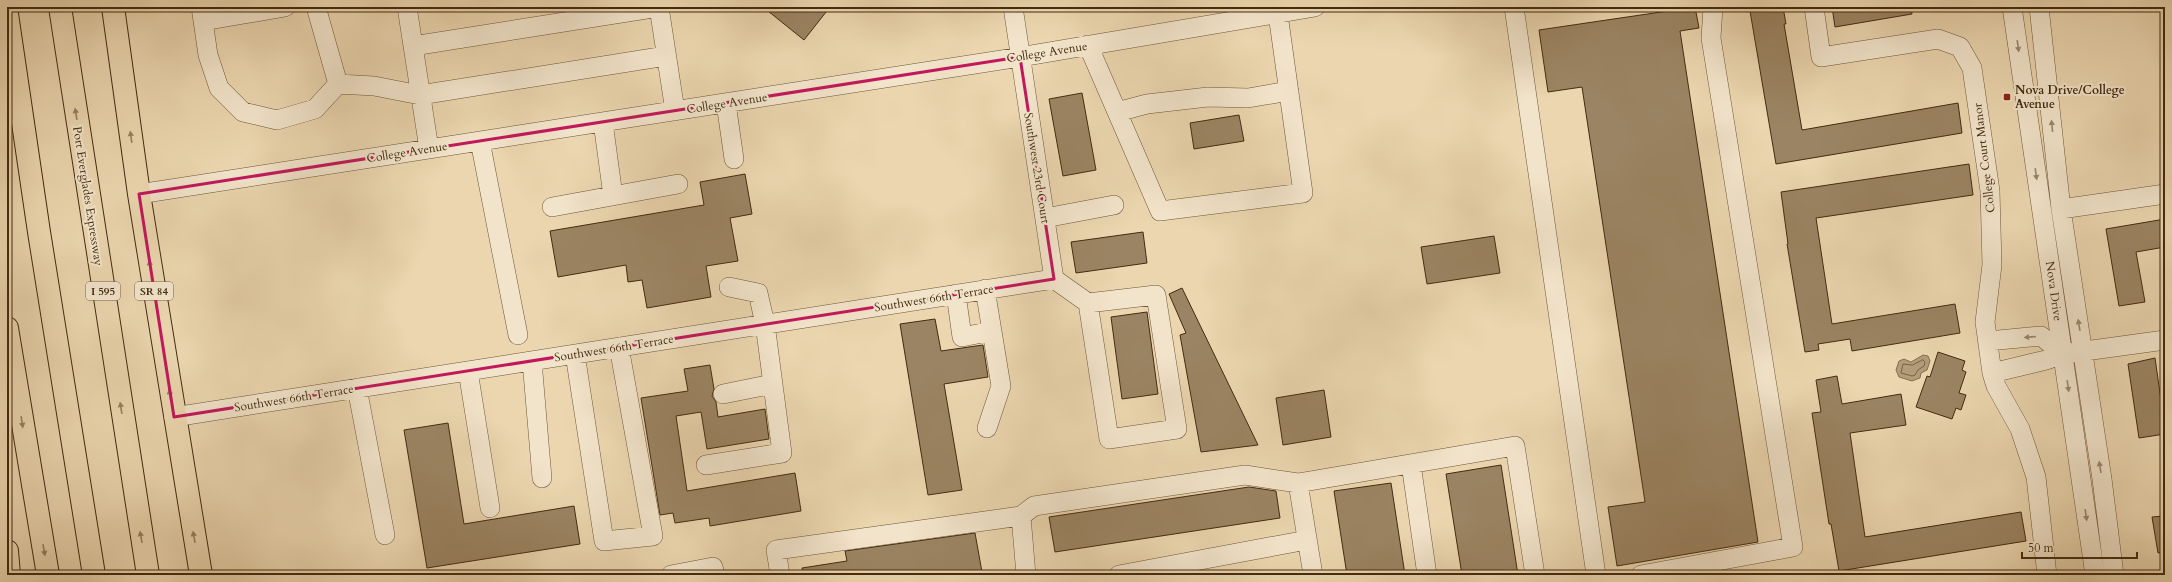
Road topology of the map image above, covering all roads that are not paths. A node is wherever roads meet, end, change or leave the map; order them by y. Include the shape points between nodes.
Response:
1 (60, 7) edge
2 (113, 7) edge
3 (285, 7) edge
4 (316, 7) edge
5 (406, 7) edge
6 (659, 7) edge
7 (1013, 7) edge
8 (1315, 7) edge
9 (1514, 7) edge
10 (1713, 7) edge
11 (1814, 7) edge
12 (2012, 7) edge
13 (2038, 7) edge
14 (1277, 10) edge
15 (7, 14) edge
16 (202, 14) edge
17 (1088, 45) junction
18 (413, 46) junction
19 (666, 56) junction
20 (1020, 57) junction
21 (338, 84) junction
22 (1289, 91) junction
23 (420, 95) junction
24 (726, 103) junction
25 (675, 111) junction
26 (1117, 112) junction
27 (603, 122) junction
28 (480, 141) junction
29 (429, 149) junction
30 (734, 159) dead end
31 (678, 184) dead end
32 (139, 194) junction
33 (2165, 194) edge
34 (613, 196) junction
35 (1114, 205) dead end
36 (552, 207) dead end
37 (2061, 209) junction
38 (1045, 218) junction
39 (1054, 279) junction
40 (729, 287) dead end
41 (985, 289) junction
42 (956, 294) junction
43 (1088, 303) junction
44 (765, 324) junction
45 (7, 328) edge
46 (992, 331) junction
47 (518, 335) dead end
48 (2165, 340) edge
49 (1988, 341) junction
50 (619, 348) junction
51 (2083, 351) junction
52 (576, 354) junction
53 (2063, 354) junction
54 (11, 356) junction
55 (532, 361) junction
56 (468, 371) junction
57 (1992, 373) junction
58 (7, 381) edge
59 (773, 384) junction
60 (356, 388) junction
61 (723, 394) dead end
62 (174, 417) junction
63 (986, 428) dead end
64 (1411, 464) junction
65 (706, 465) dead end
66 (542, 478) dead end
67 (1298, 483) junction
68 (490, 508) dead end
69 (1021, 516) junction
70 (385, 535) dead end
71 (1307, 540) junction
72 (7, 551) edge
73 (9, 575) edge
74 (48, 575) edge
75 (94, 575) edge
76 (148, 575) edge
77 (201, 575) edge
78 (671, 575) edge
79 (715, 575) edge
80 (780, 575) edge
81 (1026, 575) edge
82 (1119, 575) edge
83 (1313, 575) edge
84 (1427, 575) edge
85 (1535, 575) edge
86 (1596, 575) edge
87 (1641, 575) edge
88 (2047, 575) edge
89 (2095, 575) edge
90 (2114, 575) edge

76 -> 1 main road, Port Everglades Expressway / I 595
32 -> 2 main road, SR 84
3 - 16 street
4 - 21 street
5 - 18 street
6 - 18 street
6 - 19 street
7 - 20 street, Southwest 23rd Court
8 - 14 street, College Avenue
9 - 86 street
10 - 87 street via 1711,38 1793,547
11 - 49 street, College Court Manor via 1821,58 1938,39 1960,47 1972,68 1990,191 1992,265 1985,322
12 -> 53 street, Nova Drive
37 -> 13 street, Nova Drive
14 - 17 street, College Avenue
14 - 22 street
15 - 75 main road
16 - 21 street via 208,55 219,88 243,112 277,120 315,109
17 - 20 street, College Avenue
17 - 26 street
18 - 23 street
19 - 23 street
19 - 25 street
20 - 24 street, College Avenue
20 - 38 street, Southwest 23rd Court
21 - 23 street via 374,86
22 - 26 street via 1248,98 1208,97 1147,104
22 - 26 street via 1303,193 1160,211
23 - 29 street
24 - 25 street, College Avenue
24 - 30 street
25 - 27 street, College Avenue
27 - 28 street, College Avenue
27 - 34 street
28 - 29 street, College Avenue
28 - 47 street
29 - 32 street, College Avenue
31 - 34 street
62 -> 32 main road, SR 84
33 - 37 street
34 - 36 street
35 - 38 street
51 -> 37 street, Nova Drive
38 - 39 street, Southwest 23rd Court
39 - 41 street, Southwest 66th Terrace
39 - 43 street
40 - 44 street via 758,293
41 - 42 street, Southwest 66th Terrace
41 - 46 street
42 - 44 street, Southwest 66th Terrace
42 - 46 street via 962,337
43 - 43 street via 1156,295 1176,429 1109,439
44 - 50 street, Southwest 66th Terrace
44 - 59 street
45 - 54 main road
46 - 63 street via 1001,386
48 - 51 street
53 -> 49 street via 2041,336
49 - 57 street, College Court Manor
50 - 52 street, Southwest 66th Terrace
50 - 52 street via 653,536 604,541
51 - 53 street
90 -> 51 street, Nova Drive
52 - 55 street, Southwest 66th Terrace
53 - 57 street
53 -> 89 street, Nova Drive
54 - 58 main road
54 -> 74 main road
55 - 56 street, Southwest 66th Terrace
55 - 66 street
56 - 60 street, Southwest 66th Terrace
56 - 68 street
57 - 88 street, College Court Manor via 1996,386 2020,429 2036,477
59 - 61 street
59 - 65 street via 782,453
60 - 62 street, Southwest 66th Terrace
60 - 70 street
77 -> 62 main road, SR 84
64 - 67 street
64 - 84 street
64 - 85 street via 1514,446
67 - 69 street via 1245,475 1034,506
67 - 71 street
69 - 80 street via 776,550
69 - 81 street
71 - 82 street
71 - 83 street
72 - 73 main road
78 - 79 street via 713,567

